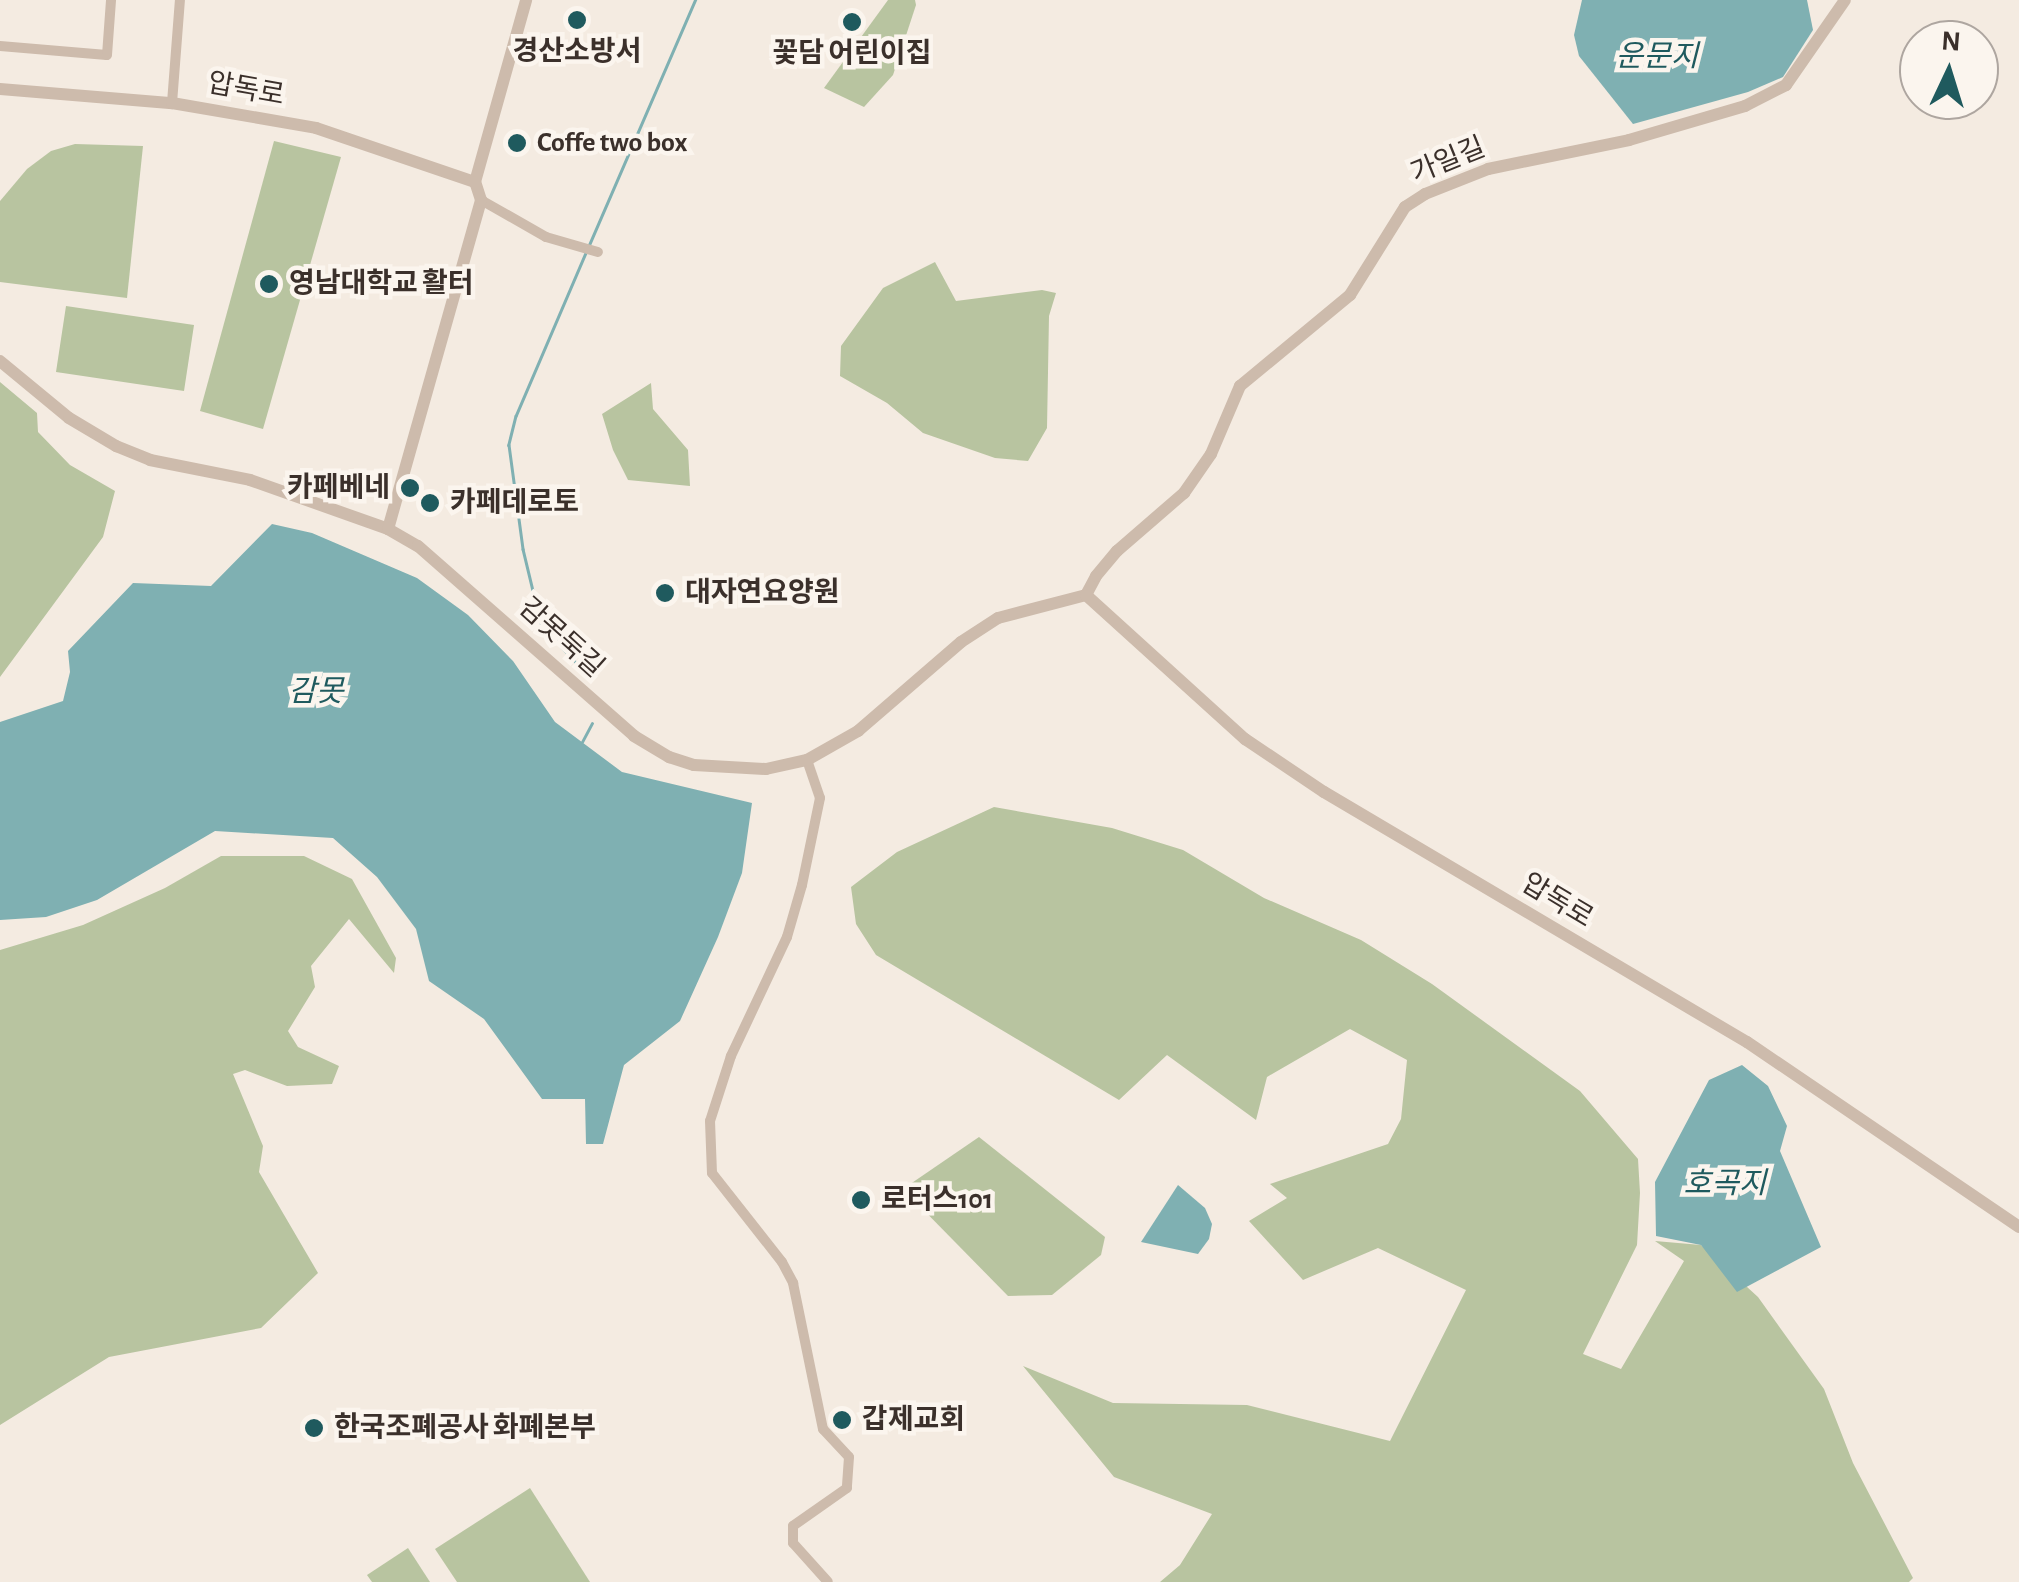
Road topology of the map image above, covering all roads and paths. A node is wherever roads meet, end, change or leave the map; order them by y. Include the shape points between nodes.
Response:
1 (111, 0) edge
2 (180, 0) edge
3 (526, 0) edge
4 (1845, 0) edge
5 (0, 46) edge
6 (0, 89) edge
7 (172, 103) junction
8 (475, 182) junction
9 (480, 200) junction
10 (598, 252) dead end
11 (0, 361) edge
12 (388, 529) junction
13 (1086, 595) junction
14 (807, 760) junction
15 (2019, 1227) edge
16 (828, 1582) edge

1 - 5 street via 106,56
2 - 7 street
3 - 8 street
4 - 13 street, 가일길 via 1786,85 1745,106 1629,140 1488,169 1404,207 1350,296 1240,386 1211,454 1184,492 1117,552
6 - 7 street, 압독로
7 - 8 street, 압독로 via 316,128
8 - 9 street
9 - 10 street via 546,236
9 - 12 street
11 - 12 street, 감못둑길 via 68,418 116,446 150,460 250,480
12 - 14 street, 감못둑길 via 441,562 602,710 669,758 721,770
13 - 14 street, 감못둑길 via 998,618 858,731
13 - 15 street, 압독로 via 1245,739 1747,1042
14 - 16 street via 820,798 802,885 788,937 732,1056 710,1121 712,1173 782,1262 823,1429 849,1457 847,1488 793,1526 792,1543

